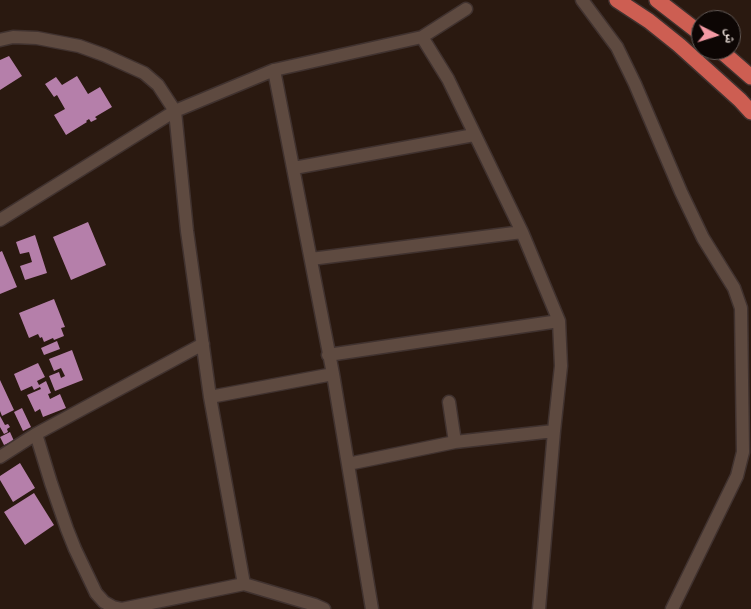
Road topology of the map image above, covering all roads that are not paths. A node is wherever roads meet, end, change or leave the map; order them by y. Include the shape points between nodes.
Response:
1 (582, 0) edge
2 (617, 0) edge
3 (657, 0) edge
4 (466, 9) dead end
5 (691, 26) edge
6 (422, 37) junction
7 (0, 40) edge
8 (731, 60) edge
9 (274, 70) junction
10 (751, 77) edge
11 (175, 111) junction
12 (751, 112) edge
13 (474, 135) junction
14 (294, 168) junction
15 (0, 220) edge
16 (522, 232) junction
17 (311, 259) junction
18 (559, 321) junction
19 (203, 344) junction
20 (328, 355) junction
21 (333, 374) junction
22 (210, 397) junction
23 (449, 402) dead end
24 (554, 431) junction
25 (36, 434) junction
26 (455, 442) junction
27 (0, 458) edge
28 (348, 464) junction
29 (244, 584) junction
30 (317, 608) edge
31 (372, 609) edge
32 (539, 609) edge
33 (672, 609) edge

1 - 33 street via 617,47 628,68 681,192 703,238 734,288 740,308 743,452 737,476
2 - 12 highway via 679,45
3 - 5 highway
4 - 6 street
6 - 9 street
6 - 13 street via 448,79
7 - 11 street via 37,38 79,46 104,55 144,73 158,85
8 - 10 highway
9 - 11 street
9 - 14 street
11 - 15 street
11 - 19 street
13 - 14 street
13 - 16 street
14 - 17 street
16 - 17 street
16 - 18 street
17 - 20 street
18 - 20 street
18 - 24 street via 561,366
19 - 22 street
19 - 25 street
20 - 21 street
21 - 22 street
21 - 28 street
22 - 29 street
23 - 26 street
24 - 26 street
24 - 32 street
25 - 27 street
25 - 29 street via 67,530 96,593 104,602 122,609
26 - 28 street
28 - 31 street
29 - 30 street

